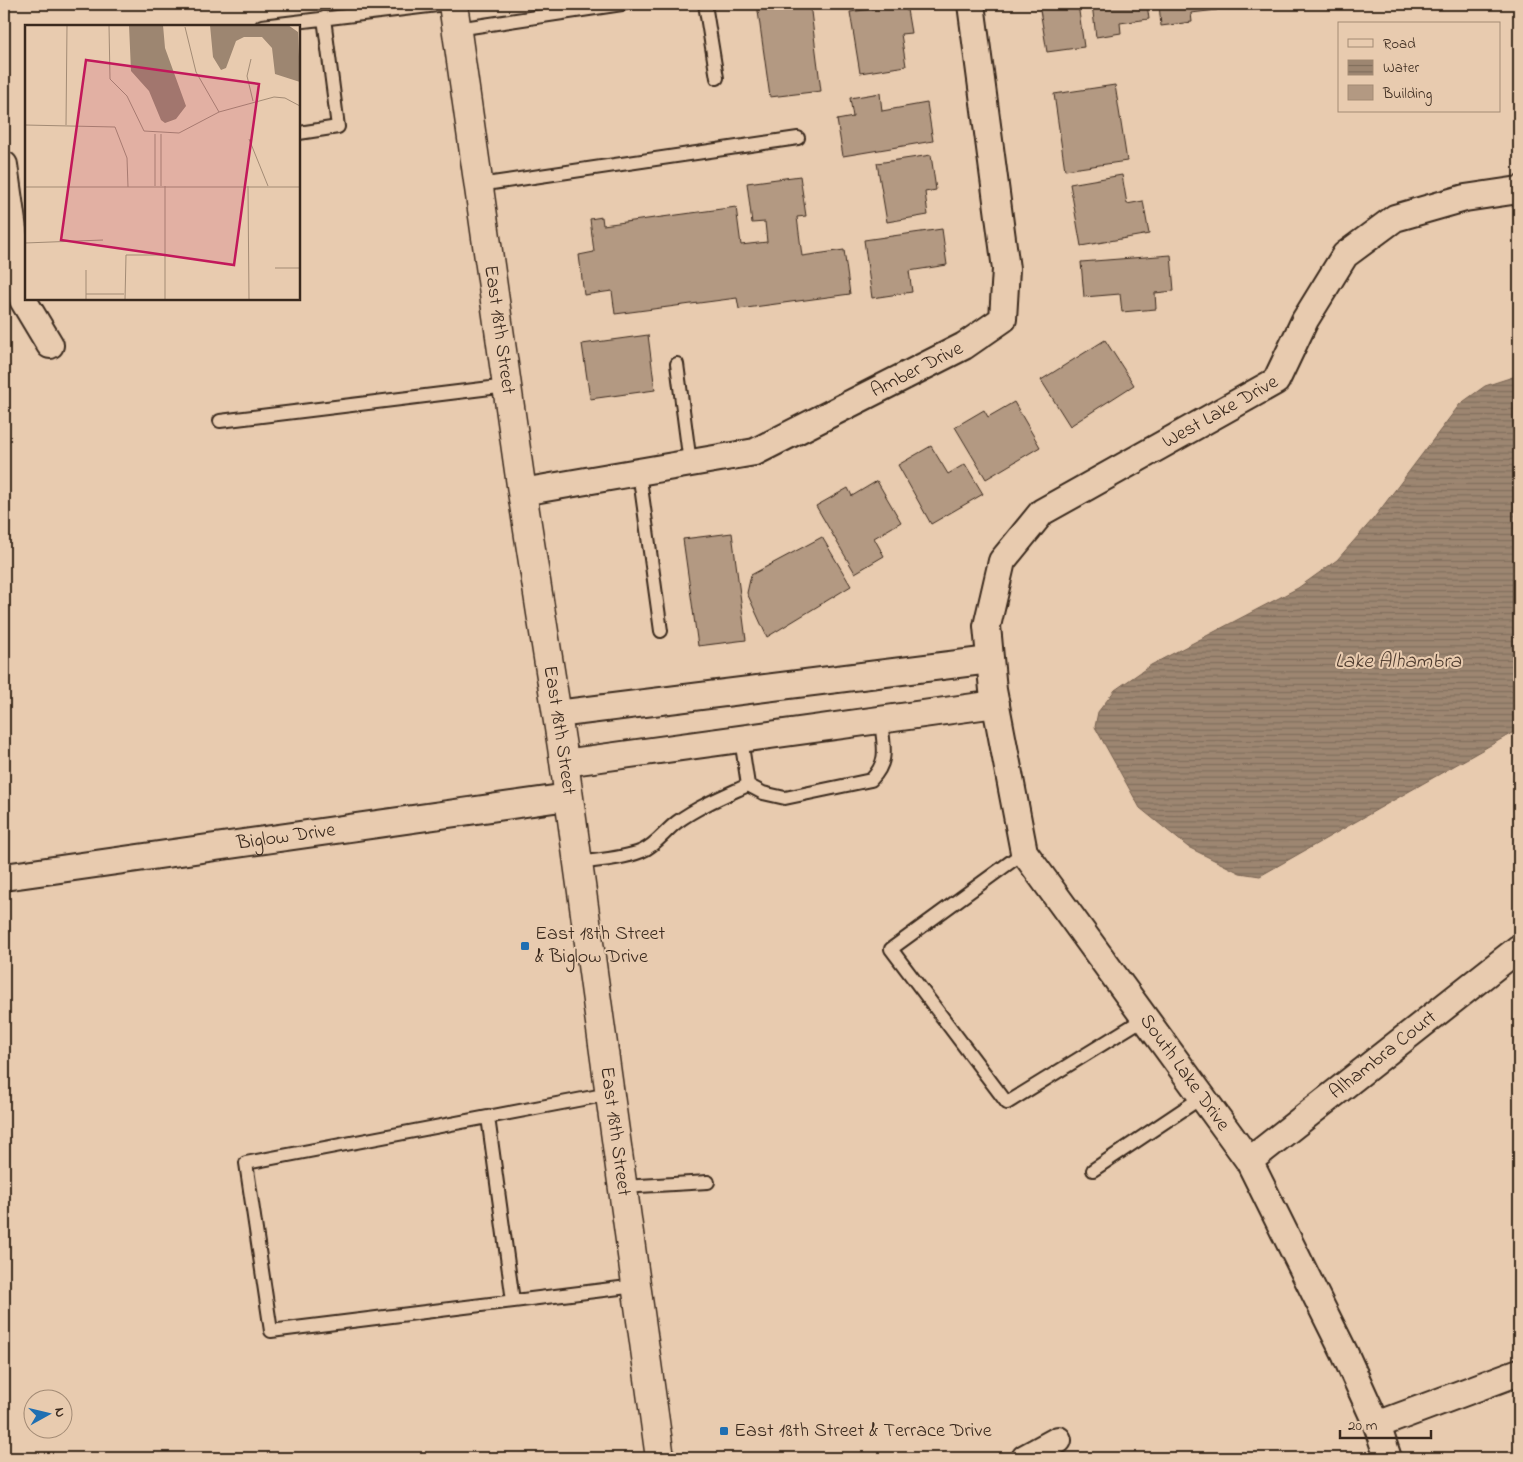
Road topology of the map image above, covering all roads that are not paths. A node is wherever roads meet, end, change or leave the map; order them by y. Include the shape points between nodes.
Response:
1 (446, 4) edge
2 (622, 4) edge
3 (705, 4) edge
4 (971, 4) edge
5 (455, 16) edge
6 (324, 18) junction
7 (270, 25) edge
8 (716, 78) dead end
9 (300, 133) edge
10 (798, 138) dead end
11 (4, 165) edge
12 (479, 185) junction
13 (1519, 190) edge
14 (50, 345) dead end
15 (678, 364) dead end
16 (507, 386) junction
17 (220, 421) dead end
18 (690, 463) junction
19 (639, 472) junction
20 (522, 492) junction
21 (661, 630) dead end
22 (990, 660) junction
23 (994, 697) junction
24 (557, 714) junction
25 (881, 720) junction
26 (741, 739) junction
27 (564, 763) junction
28 (748, 785) junction
29 (568, 797) junction
30 (1024, 852) junction
31 (578, 863) junction
32 (4, 877) edge
33 (1519, 948) edge
34 (1145, 1018) junction
35 (609, 1094) junction
36 (1202, 1097) junction
37 (488, 1117) junction
38 (1249, 1161) junction
39 (1093, 1170) dead end
40 (708, 1182) dead end
41 (622, 1187) junction
42 (636, 1286) junction
43 (513, 1301) junction
44 (1519, 1372) edge
45 (1377, 1425) junction
46 (1058, 1440) dead end
47 (660, 1458) edge
48 (1025, 1458) edge
49 (1388, 1458) edge

1 - 6 lane
2 - 5 lane
3 - 8 lane
4 - 18 street, Amber Drive via 1006,269 1003,319 964,346 755,452
5 - 12 main road, East 18th Street
6 - 7 lane
6 - 9 lane via 338,128
10 - 12 lane
11 - 14 street via 23,300
12 - 16 main road, East 18th Street
13 - 22 street, West Lake Drive via 1465,198 1395,218 1345,255 1304,320 1276,381 1042,512 1002,561 987,626
15 - 18 lane
16 - 17 lane
16 - 20 main road, East 18th Street
18 - 19 street, Amber Drive
19 - 20 street, Amber Drive
19 - 21 lane
20 - 24 main road, East 18th Street
22 - 23 street, West Lake Drive
22 - 24 street
23 - 25 street
23 - 30 street, South Lake Drive
24 - 27 main road, East 18th Street
25 - 26 street
25 - 28 lane via 885,757 881,770 871,780 785,798 763,793
26 - 27 street
26 - 28 lane
27 - 29 main road, East 18th Street
28 - 31 lane via 707,803 676,823 644,850
29 - 31 main road, East 18th Street
29 - 32 street, Biglow Drive
30 - 34 street, South Lake Drive
30 - 34 lane via 891,949 1007,1102
31 - 35 main road, East 18th Street
33 - 38 street, Alhambra Court
34 - 36 street, South Lake Drive
35 - 37 lane
35 - 41 main road, East 18th Street
36 - 38 street, South Lake Drive
36 - 39 lane
37 - 43 lane
37 - 43 lane via 246,1164 271,1331
38 - 45 street, South Lake Drive
40 - 41 lane
41 - 42 main road, East 18th Street
42 - 43 lane
42 - 47 main road, East 18th Street
44 - 45 street
45 - 49 street, South Lake Drive
46 - 48 street

